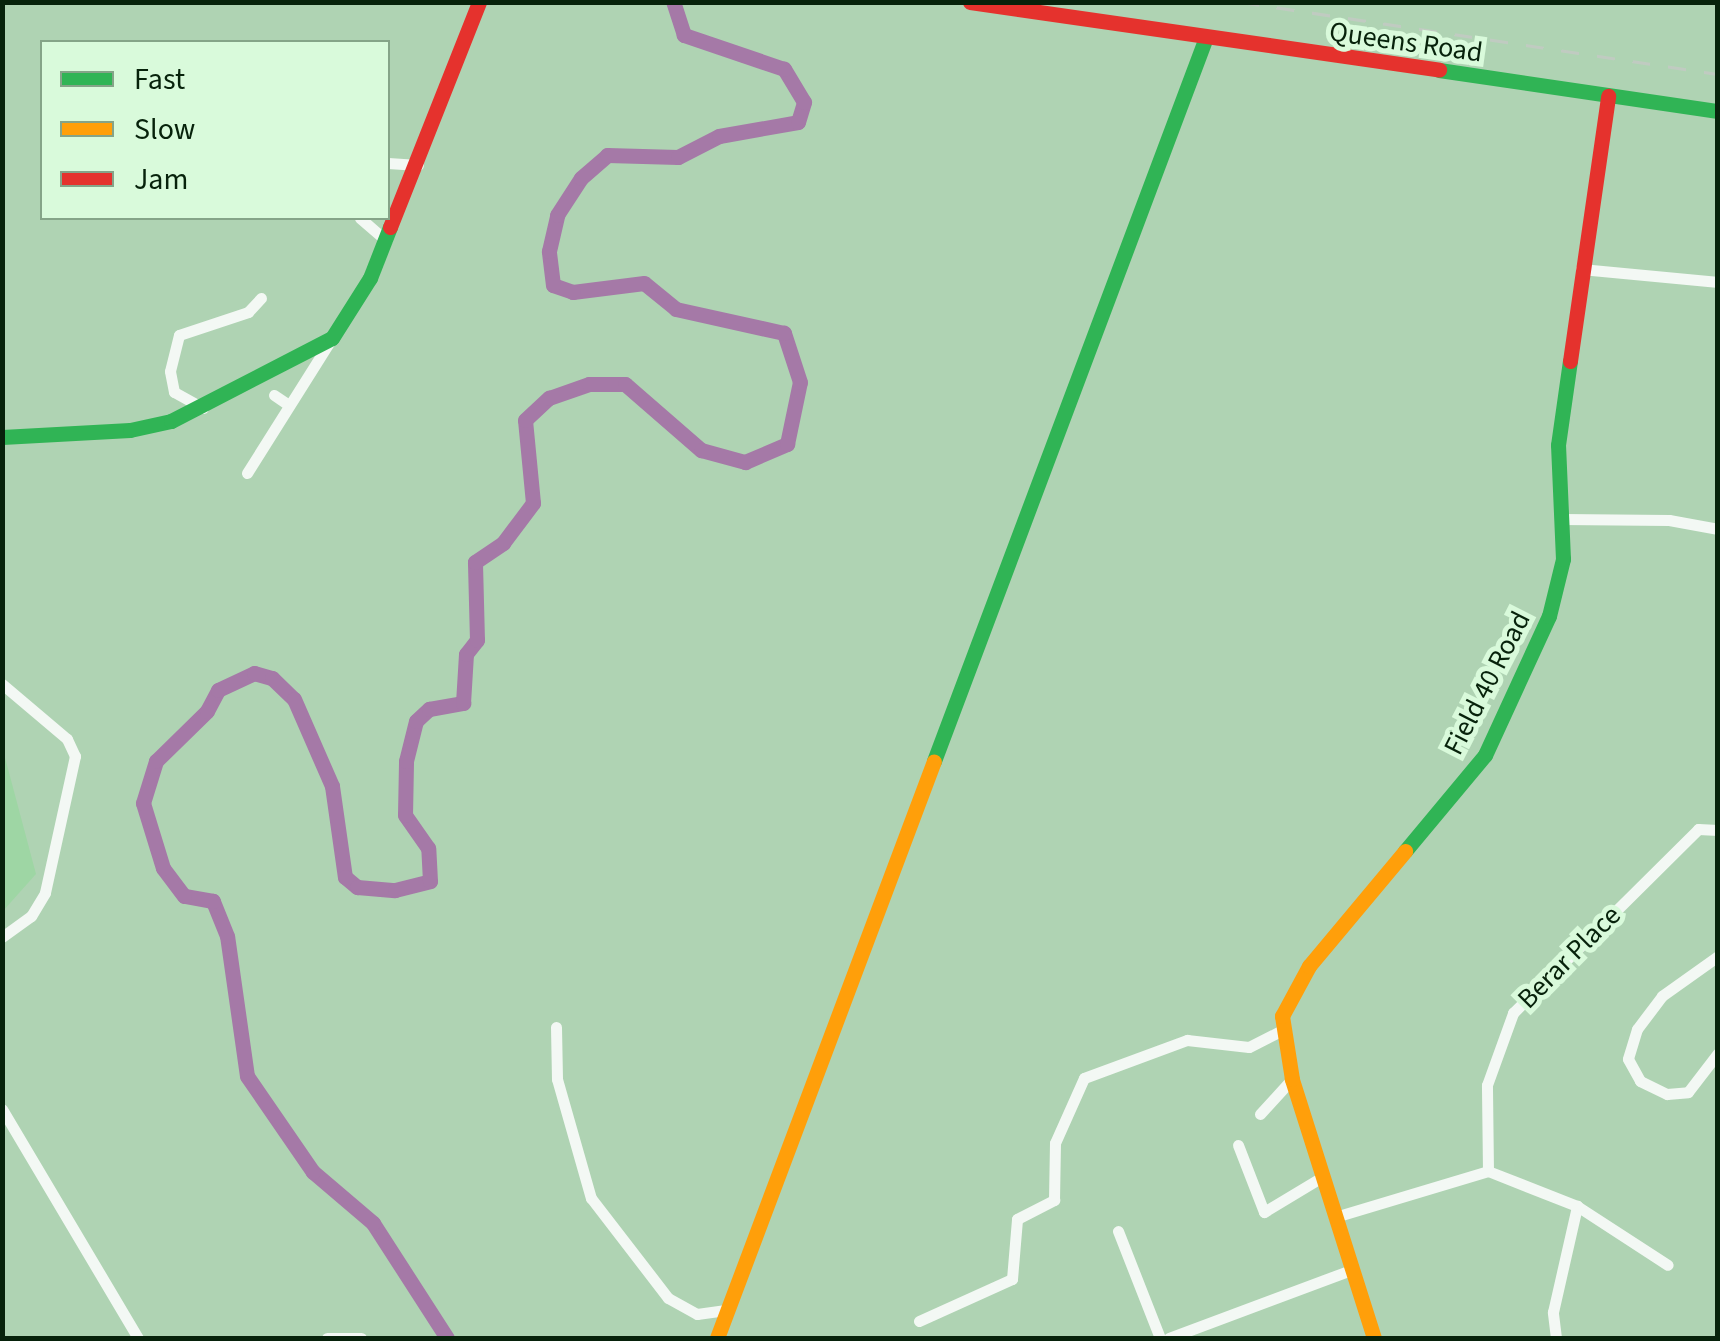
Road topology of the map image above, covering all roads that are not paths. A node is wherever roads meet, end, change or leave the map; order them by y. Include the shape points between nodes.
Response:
1 (478, 2) edge
2 (970, 2) edge
3 (1205, 40) junction
4 (1608, 96) junction
5 (1718, 111) edge
6 (390, 163) edge
7 (418, 165) junction
8 (362, 220) edge
9 (386, 240) junction
10 (1582, 269) junction
11 (1718, 282) edge
12 (260, 298) dead end
13 (332, 338) junction
14 (274, 394) dead end
15 (290, 405) junction
16 (206, 408) junction
17 (2, 437) edge
18 (247, 473) dead end
19 (1562, 520) junction
20 (1718, 529) edge
21 (2, 684) edge
22 (1718, 830) edge
23 (2, 937) edge
24 (1718, 956) edge
25 (556, 1027) dead end
26 (1284, 1030) junction
27 (1718, 1053) edge
28 (1292, 1079) junction
29 (2, 1109) edge
30 (1260, 1114) dead end
31 (1238, 1144) dead end
32 (1488, 1170) junction
33 (1322, 1177) junction
34 (1577, 1206) junction
35 (1335, 1217) junction
36 (1118, 1231) dead end
37 (1668, 1265) dead end
38 (1351, 1270) junction
39 (726, 1310) junction
40 (919, 1321) dead end
41 (138, 1338) edge
42 (327, 1338) edge
43 (362, 1338) edge
44 (717, 1338) edge
45 (1160, 1338) edge
46 (1169, 1338) edge
47 (1374, 1338) edge
48 (1556, 1338) edge

1 - 7 main road
2 - 3 main road, Queens Road
3 - 4 main road, Queens Road
3 - 39 main road
4 - 5 main road, Queens Road
4 - 10 main road, Field 40 Road
6 - 7 street
7 - 9 main road
8 - 9 street
9 - 13 main road
10 - 11 street
10 - 19 main road, Field 40 Road via 1558,445
12 - 16 street via 248,312 179,335 170,371 174,392
13 - 15 street
13 - 16 main road
14 - 15 street
15 - 18 street
16 - 17 main road via 130,430
19 - 20 street via 1669,520
19 - 26 main road, Field 40 Road via 1560,587 1485,755 1309,966 1290,993
21 - 23 street via 68,739 75,756 46,893 31,916
22 - 32 street, Berar Place via 1698,828 1513,1013 1487,1085
24 - 27 street via 1662,996 1637,1029 1628,1059 1640,1081 1667,1094 1688,1092
25 - 39 street via 557,1080 591,1198 668,1298 697,1314
26 - 28 main road, Field 40 Road
26 - 40 street via 1249,1047 1186,1040 1084,1078 1055,1143 1054,1200 1016,1220 1012,1279
28 - 30 street
28 - 33 main road, Field 40 Road
29 - 41 street
31 - 33 street via 1264,1212
32 - 34 street
32 - 35 street
33 - 35 main road, Field 40 Road
34 - 37 street
34 - 48 street via 1554,1312
35 - 38 main road, Field 40 Road
36 - 45 street
38 - 46 street
38 - 47 main road, Field 40 Road
39 - 44 main road
42 - 43 street

